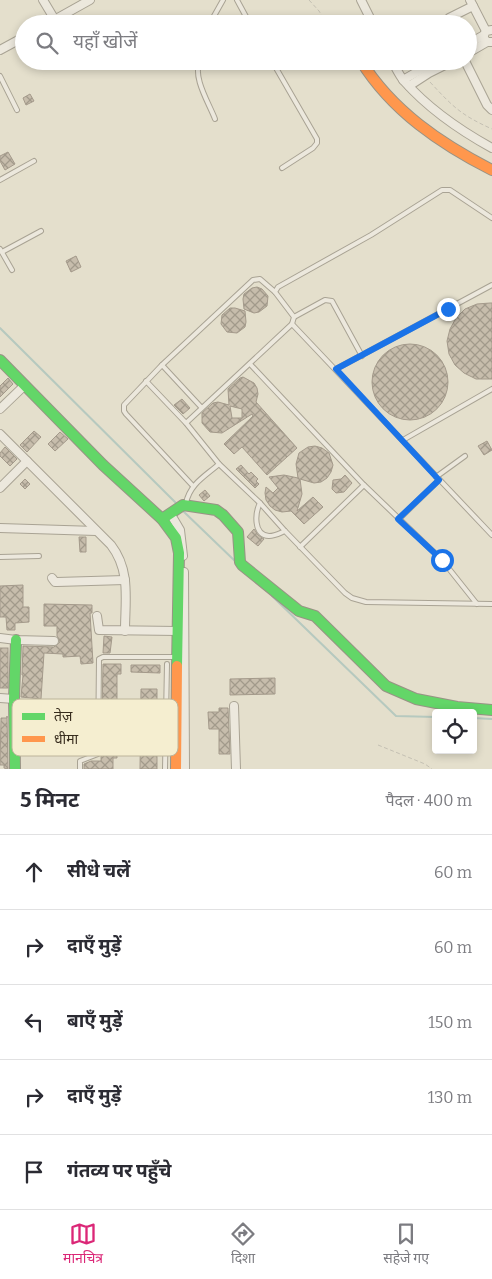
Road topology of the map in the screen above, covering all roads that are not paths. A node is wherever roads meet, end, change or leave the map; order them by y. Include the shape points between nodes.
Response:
1 (43, 0) edge
2 (90, 0) edge
3 (223, 0) edge
4 (237, 0) edge
5 (361, 0) edge
6 (472, 3) edge
7 (52, 15) edge
8 (64, 15) edge
9 (215, 15) edge
10 (245, 15) edge
11 (368, 15) edge
12 (454, 15) edge
13 (488, 36) edge
14 (15, 41) edge
15 (477, 45) edge
16 (0, 50) edge
17 (198, 70) edge
18 (277, 70) edge
19 (368, 70) edge
20 (397, 70) edge
21 (420, 70) edge
22 (436, 70) edge
23 (469, 70) edge
24 (0, 76) edge
25 (403, 80) junction
26 (409, 86) junction
27 (17, 110) dead end
28 (492, 110) edge
29 (215, 119) dead end
30 (492, 148) edge
31 (34, 160) dead end
32 (282, 168) dead end
33 (492, 170) edge
34 (0, 180) edge
35 (492, 218) edge
36 (41, 231) dead end
37 (1, 250) edge
38 (12, 270) dead end
39 (492, 285) edge
40 (275, 292) junction
41 (294, 317) junction
42 (292, 324) junction
43 (362, 356) junction
44 (0, 360) edge
45 (250, 364) junction
46 (162, 365) junction
47 (336, 369) junction
48 (146, 381) junction
49 (25, 385) junction
50 (492, 389) edge
51 (0, 408) edge
52 (201, 408) junction
53 (186, 423) junction
54 (0, 434) edge
55 (403, 440) junction
56 (465, 456) dead end
57 (26, 461) junction
58 (219, 464) junction
59 (438, 478) junction
60 (364, 485) junction
61 (194, 486) junction
62 (0, 488) edge
63 (260, 503) junction
64 (175, 510) junction
65 (398, 519) junction
66 (0, 528) edge
67 (96, 531) junction
68 (285, 531) junction
69 (492, 535) edge
70 (300, 547) junction
71 (39, 556) dead end
72 (0, 557) edge
73 (52, 578) dead end
74 (125, 580) junction
75 (478, 604) junction
76 (492, 604) edge
77 (97, 616) dead end
78 (125, 630) junction
79 (178, 631) junction
80 (0, 638) edge
81 (16, 640) junction
82 (54, 641) dead end
83 (177, 657) junction
84 (167, 664) dead end
85 (0, 698) edge
86 (14, 699) joint
87 (99, 699) edge
88 (166, 699) edge
89 (177, 699) edge
90 (234, 706) dead end
91 (492, 710) edge
92 (15, 756) edge
93 (92, 756) edge
94 (165, 756) edge
95 (176, 756) edge
96 (15, 769) edge
97 (80, 769) edge
98 (165, 769) edge
99 (176, 769) edge
100 (185, 769) edge
101 (236, 769) edge

1 - 7 street
2 - 8 street
3 - 9 lane
4 - 10 lane
5 - 11 street
6 - 12 street
6 - 13 street
13 - 15 street
14 - 16 street
17 - 29 lane via 197,76
18 - 32 lane via 317,139 313,148
19 - 33 street via 388,97 439,140
20 - 25 street
21 - 25 street
22 - 26 street
23 - 28 street
24 - 27 lane
25 - 26 street
26 - 30 street via 459,128
31 - 34 lane
35 - 40 lane via 450,190 442,190 371,235 278,287
36 - 37 lane
37 - 38 lane
39 - 43 lane
40 - 41 lane
40 - 46 lane via 260,279 253,280
41 - 42 lane
41 - 43 lane via 325,300 332,301
42 - 45 lane
42 - 47 lane
43 - 47 lane
44 - 49 street
45 - 52 lane
45 - 60 lane
46 - 48 lane
46 - 52 lane
47 - 55 lane
48 - 53 lane
48 - 61 lane via 124,405 124,411
49 - 51 street
49 - 64 street via 103,465
50 - 55 lane
52 - 53 lane
53 - 58 lane
54 - 57 street
55 - 59 lane
56 - 59 lane
57 - 62 street
57 - 67 street
58 - 61 lane
58 - 63 lane
59 - 65 lane
59 - 69 lane
60 - 65 lane
60 - 70 lane
61 - 64 lane
63 - 68 lane
63 - 68 lane via 256,513 259,528 265,535
64 - 79 street via 179,553
64 - 91 street via 216,510 223,515 238,532 242,565 289,604 318,619 386,686 416,699
64 - 100 street via 183,550
65 - 75 lane via 442,560
66 - 67 street
67 - 74 street via 118,555
68 - 70 lane
70 - 75 lane via 345,593 360,601
71 - 72 lane
73 - 74 street via 55,582
74 - 78 street
75 - 76 lane
77 - 78 street via 99,630
78 - 79 street
79 - 83 street
80 - 81 street
81 - 82 street
81 - 86 street
83 - 87 lane via 99,659
83 - 89 street
84 - 88 lane
85 - 86 street
90 - 101 street
92 - 96 street
93 - 97 lane via 80,760
94 - 98 lane
95 - 99 street

